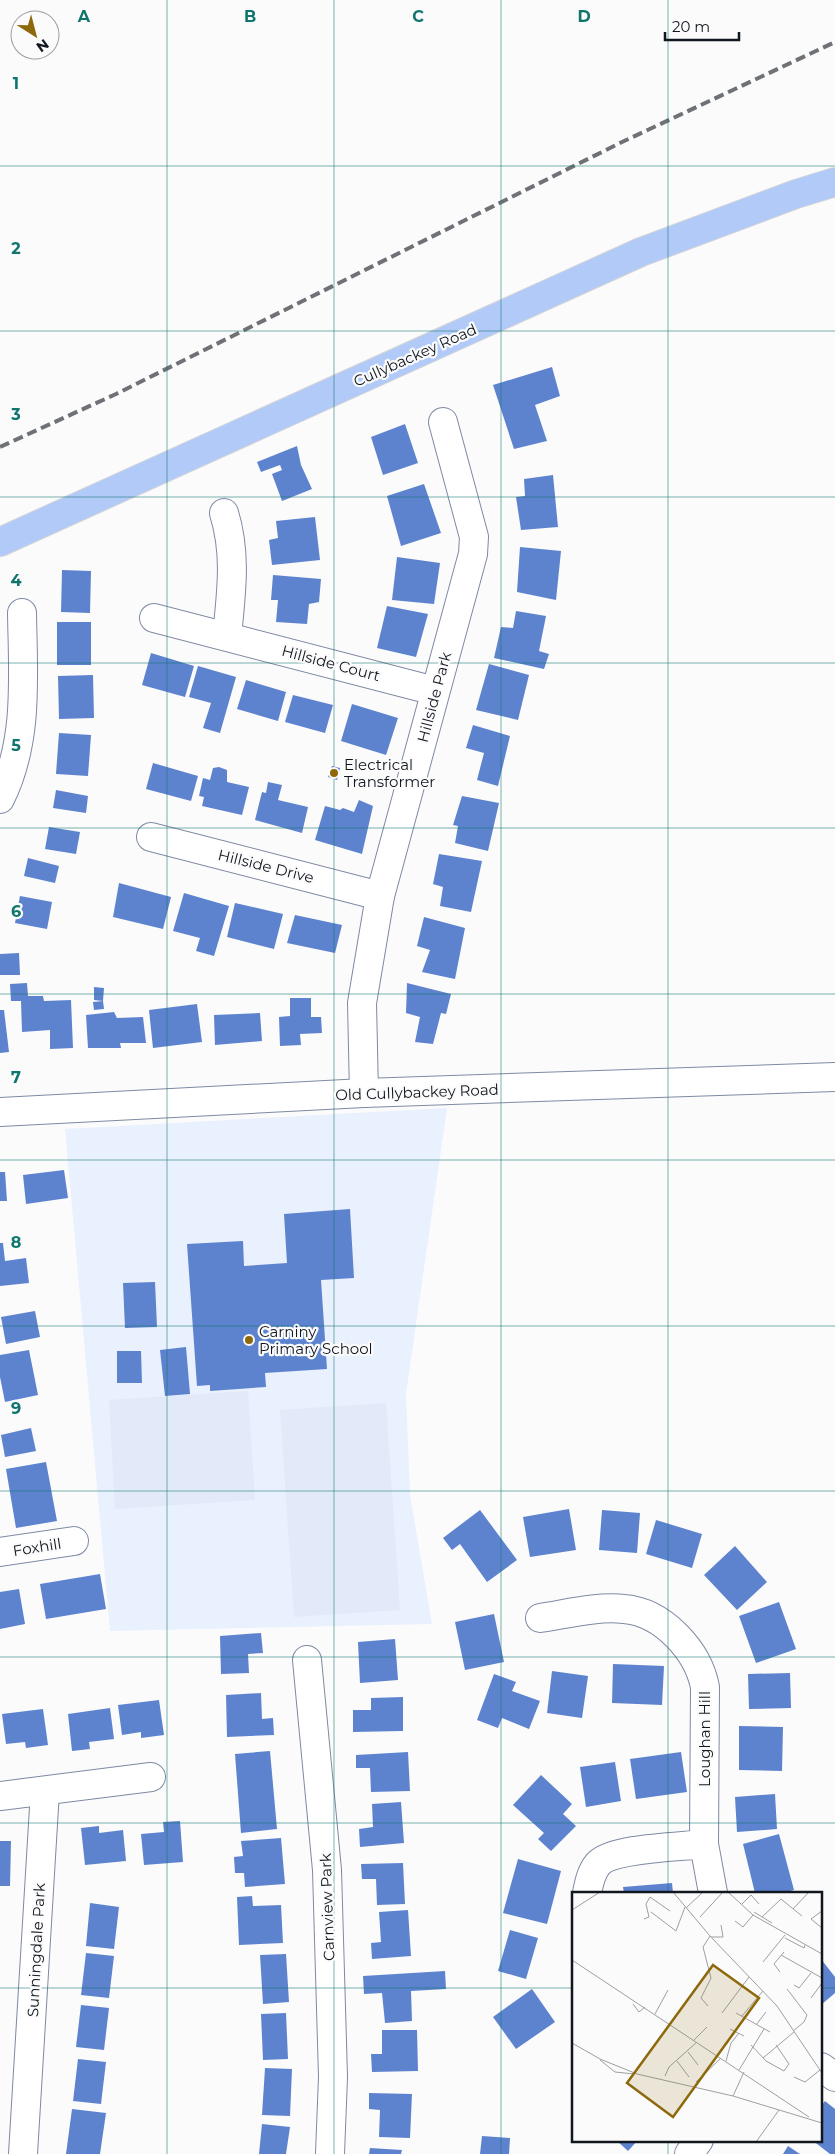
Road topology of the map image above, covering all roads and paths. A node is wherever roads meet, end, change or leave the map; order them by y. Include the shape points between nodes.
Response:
1 (835, 182) edge
2 (443, 422) dead end
3 (224, 513) dead end
4 (0, 542) edge
5 (22, 613) dead end
6 (154, 618) dead end
7 (227, 636) junction
8 (12, 667) edge
9 (435, 691) junction
10 (0, 799) edge
11 (151, 837) dead end
12 (380, 896) junction
13 (835, 1077) edge
14 (364, 1093) junction
15 (0, 1112) edge
16 (74, 1541) dead end
17 (0, 1552) edge
18 (540, 1618) dead end
19 (307, 1660) dead end
20 (151, 1777) dead end
21 (45, 1790) junction
22 (0, 1796) edge
23 (704, 1844) junction
24 (587, 1892) edge
25 (713, 1892) edge
26 (822, 2068) edge
27 (835, 2077) edge
28 (698, 2142) edge
29 (23, 2154) edge
30 (330, 2154) edge
31 (689, 2154) edge

1 - 4 main road, Cullybackey Road via 641,252
2 - 9 street, Hillside Park via 474,546
3 - 7 street via 233,564
5 - 8 street
6 - 7 street, Hillside Court
7 - 9 street, Hillside Court
8 - 10 street via 20,739 10,777
9 - 12 street, Hillside Park
11 - 12 street, Hillside Drive
12 - 14 street, Hillside Park via 362,1003
13 - 14 street, Old Cullybackey Road
14 - 15 street, Old Cullybackey Road
16 - 17 street, Foxhill
18 - 23 street, Loughan Hill via 625,1609 659,1622 688,1650 705,1688
19 - 30 street, Carnview Park via 327,1870 333,2077
20 - 21 street
21 - 22 street
21 - 29 street, Sunningdale Park
23 - 24 street via 611,1855 596,1865
23 - 25 street, Loughan Hill
26 - 27 street
28 - 31 street

